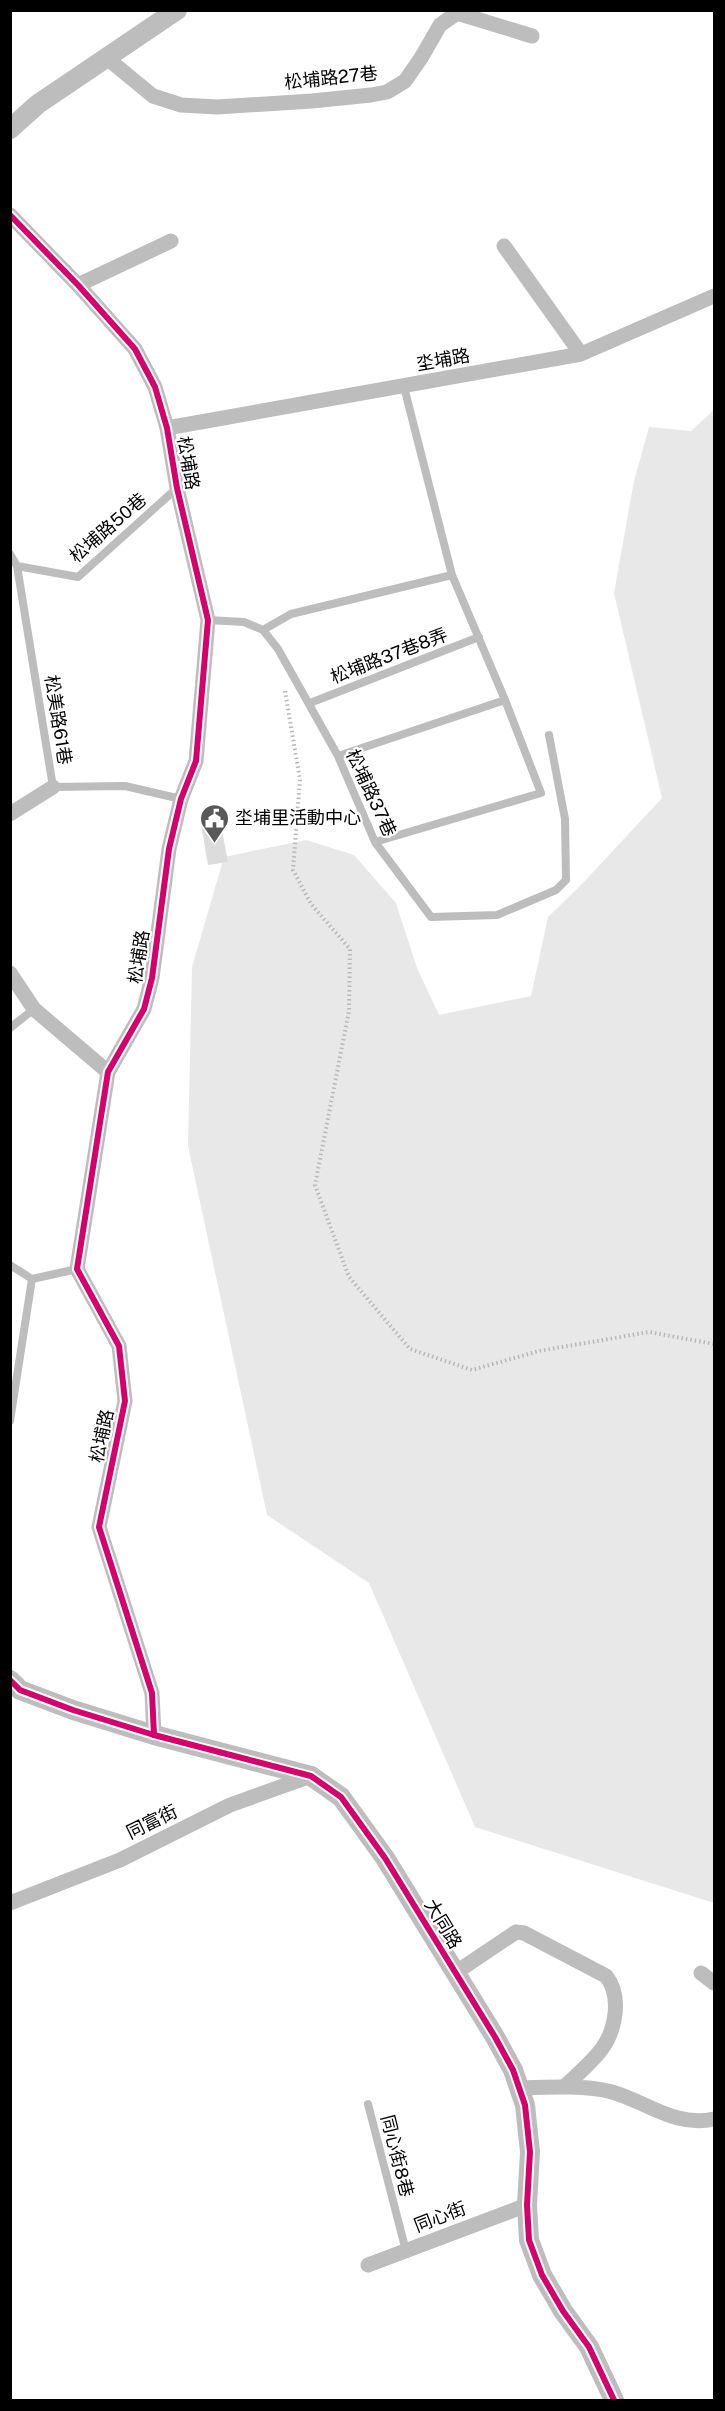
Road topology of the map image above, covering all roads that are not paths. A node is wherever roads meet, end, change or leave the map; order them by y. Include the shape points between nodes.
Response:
1 (177, 10) edge
2 (532, 36) dead end
3 (108, 59) junction
4 (10, 129) edge
5 (10, 215) edge
6 (171, 241) dead end
7 (504, 246) dead end
8 (78, 285) junction
9 (714, 296) edge
10 (581, 354) junction
11 (404, 387) junction
12 (167, 428) junction
13 (177, 488) junction
14 (10, 554) edge
15 (17, 566) junction
16 (452, 575) junction
17 (208, 620) junction
18 (263, 630) junction
19 (479, 637) junction
20 (506, 700) junction
21 (310, 703) junction
22 (549, 735) dead end
23 (338, 756) junction
24 (53, 787) junction
25 (181, 800) junction
26 (10, 814) edge
27 (375, 842) junction
28 (10, 973) edge
29 (34, 1009) junction
30 (10, 1028) edge
31 (108, 1072) junction
32 (10, 1264) edge
33 (77, 1269) junction
34 (32, 1279) junction
35 (10, 1421) edge
36 (10, 1680) edge
37 (154, 1735) junction
38 (311, 1776) junction
39 (10, 1903) edge
40 (455, 1972) junction
41 (701, 1973) dead end
42 (714, 1983) edge
43 (564, 2087) junction
44 (519, 2088) junction
45 (368, 2104) dead end
46 (714, 2119) edge
47 (527, 2205) junction
48 (406, 2250) junction
49 (368, 2265) dead end
50 (614, 2400) edge

1 - 3 street
2 - 3 street, 松埔路27巷 via 457,14 440,25 405,81 387,92 265,104 182,105 153,96
3 - 4 street via 38,104
5 - 8 street, 松埔路
6 - 8 street
7 - 10 street
8 - 12 street, 松埔路 via 135,349 155,387
9 - 10 street, 坔埔路
10 - 11 street, 坔埔路
11 - 12 street, 坔埔路
11 - 16 lane
12 - 13 street, 松埔路
13 - 15 lane, 松埔路50巷 via 78,577
13 - 17 street, 松埔路
14 - 15 lane
15 - 24 lane, 松美路61巷
16 - 18 lane via 291,614
16 - 19 lane
17 - 18 lane via 244,622
17 - 25 street, 松埔路 via 196,761
18 - 21 lane, 松埔路37巷
19 - 20 lane
19 - 21 lane, 松埔路37巷8弄
20 - 23 lane
20 - 27 lane via 541,793
21 - 23 lane, 松埔路37巷
22 - 27 lane, 松埔路37巷 via 565,819 566,880 556,890 497,915 431,917
23 - 27 lane, 松埔路37巷
24 - 25 lane, 松美路61巷 via 125,786
24 - 26 street
25 - 31 street, 松埔路 via 169,849 152,978 144,1009
28 - 29 street
29 - 30 lane
29 - 31 street
31 - 33 street, 松埔路
32 - 34 lane
33 - 34 lane
33 - 37 street, 松埔路 via 119,1346 125,1401 99,1527 152,1694
34 - 35 lane
36 - 37 street, 大同路 via 20,1690
37 - 38 street, 大同路
38 - 39 street, 同富街 via 230,1805 120,1860
38 - 40 street, 大同路 via 341,1797 385,1858
40 - 43 street via 516,1932 606,1976 616,1996 613,2021 603,2048
40 - 44 street, 大同路 via 495,2037
41 - 42 street
43 - 44 street
43 - 46 street via 612,2092 675,2119
44 - 47 street, 大同路 via 525,2105 530,2152
45 - 48 lane, 同心街8巷
47 - 48 street, 同心街
47 - 50 street, 大同路 via 529,2240 542,2275 588,2347
48 - 49 street, 同心街

